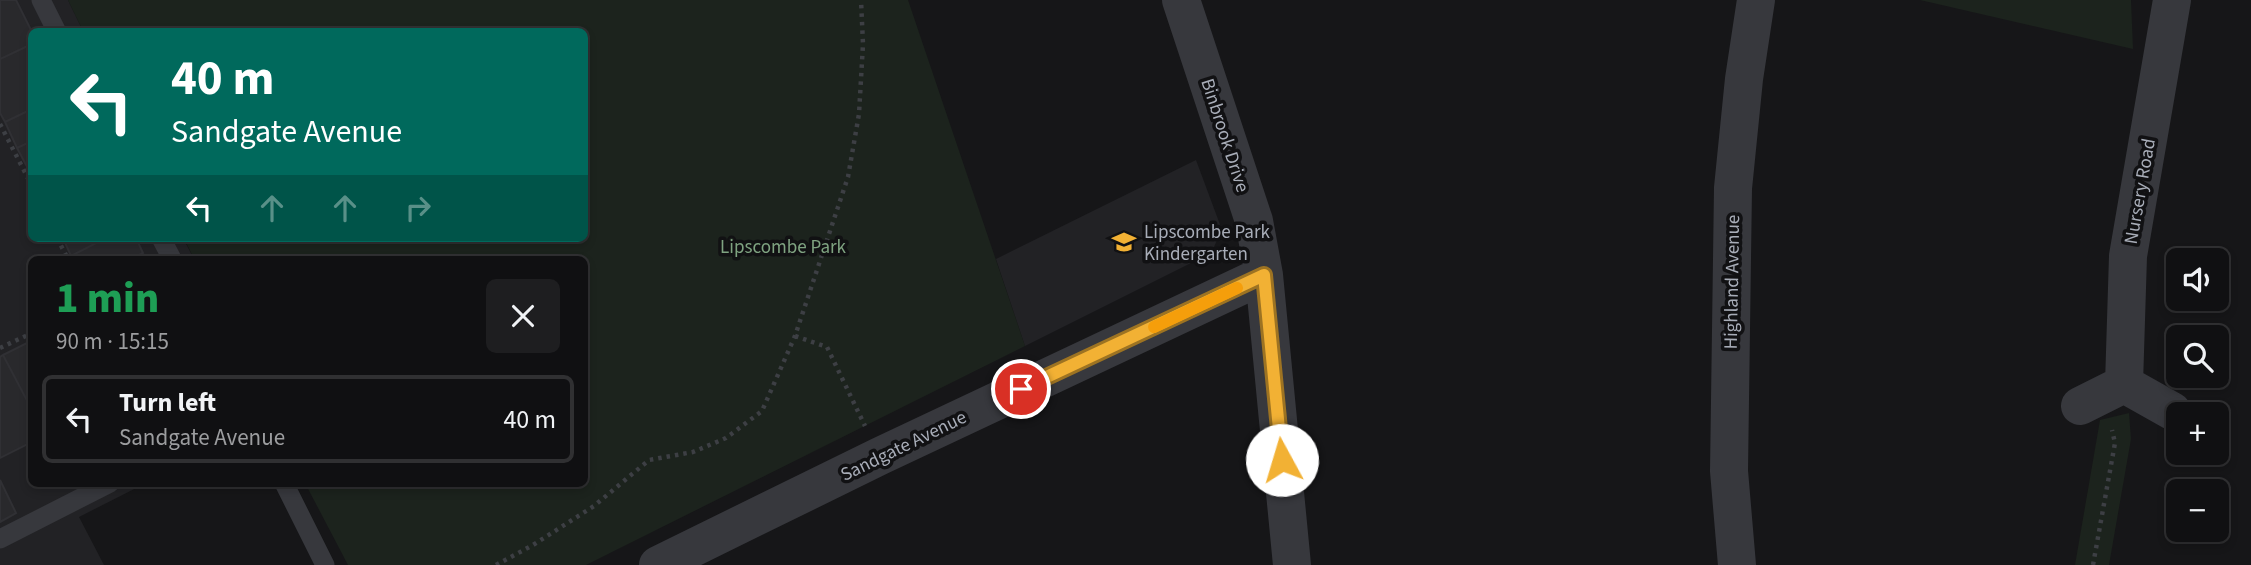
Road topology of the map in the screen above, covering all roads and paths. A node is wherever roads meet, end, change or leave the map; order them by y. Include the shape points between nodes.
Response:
1 (41, 0) edge
2 (861, 0) edge
3 (1181, 0) edge
4 (1756, 0) edge
5 (2172, 0) edge
6 (55, 28) edge
7 (0, 124) edge
8 (28, 178) edge
9 (1264, 275) junction
10 (28, 335) edge
11 (795, 336) junction
12 (0, 348) edge
13 (2101, 395) junction
14 (2166, 410) edge
15 (880, 456) junction
16 (102, 487) edge
17 (286, 487) edge
18 (0, 539) edge
19 (325, 565) edge
20 (496, 565) edge
21 (658, 565) edge
22 (1292, 565) edge
23 (1737, 565) edge
24 (2093, 565) edge

1 - 6 lane
2 - 11 path via 859,114 848,177
3 - 9 street, Binbrook Drive via 1254,221
4 - 23 street, Highland Avenue via 1733,188 1729,471
5 - 13 street, Nursery Road
7 - 8 path
9 - 15 street, Sandgate Avenue
9 - 22 street, Binbrook Drive
10 - 12 path
11 - 15 path via 827,347
11 - 20 path via 762,411 735,432 693,452 649,460 594,506
13 - 14 street
13 - 24 path via 2115,443
15 - 21 street, Sandgate Avenue
16 - 18 lane
17 - 19 lane

